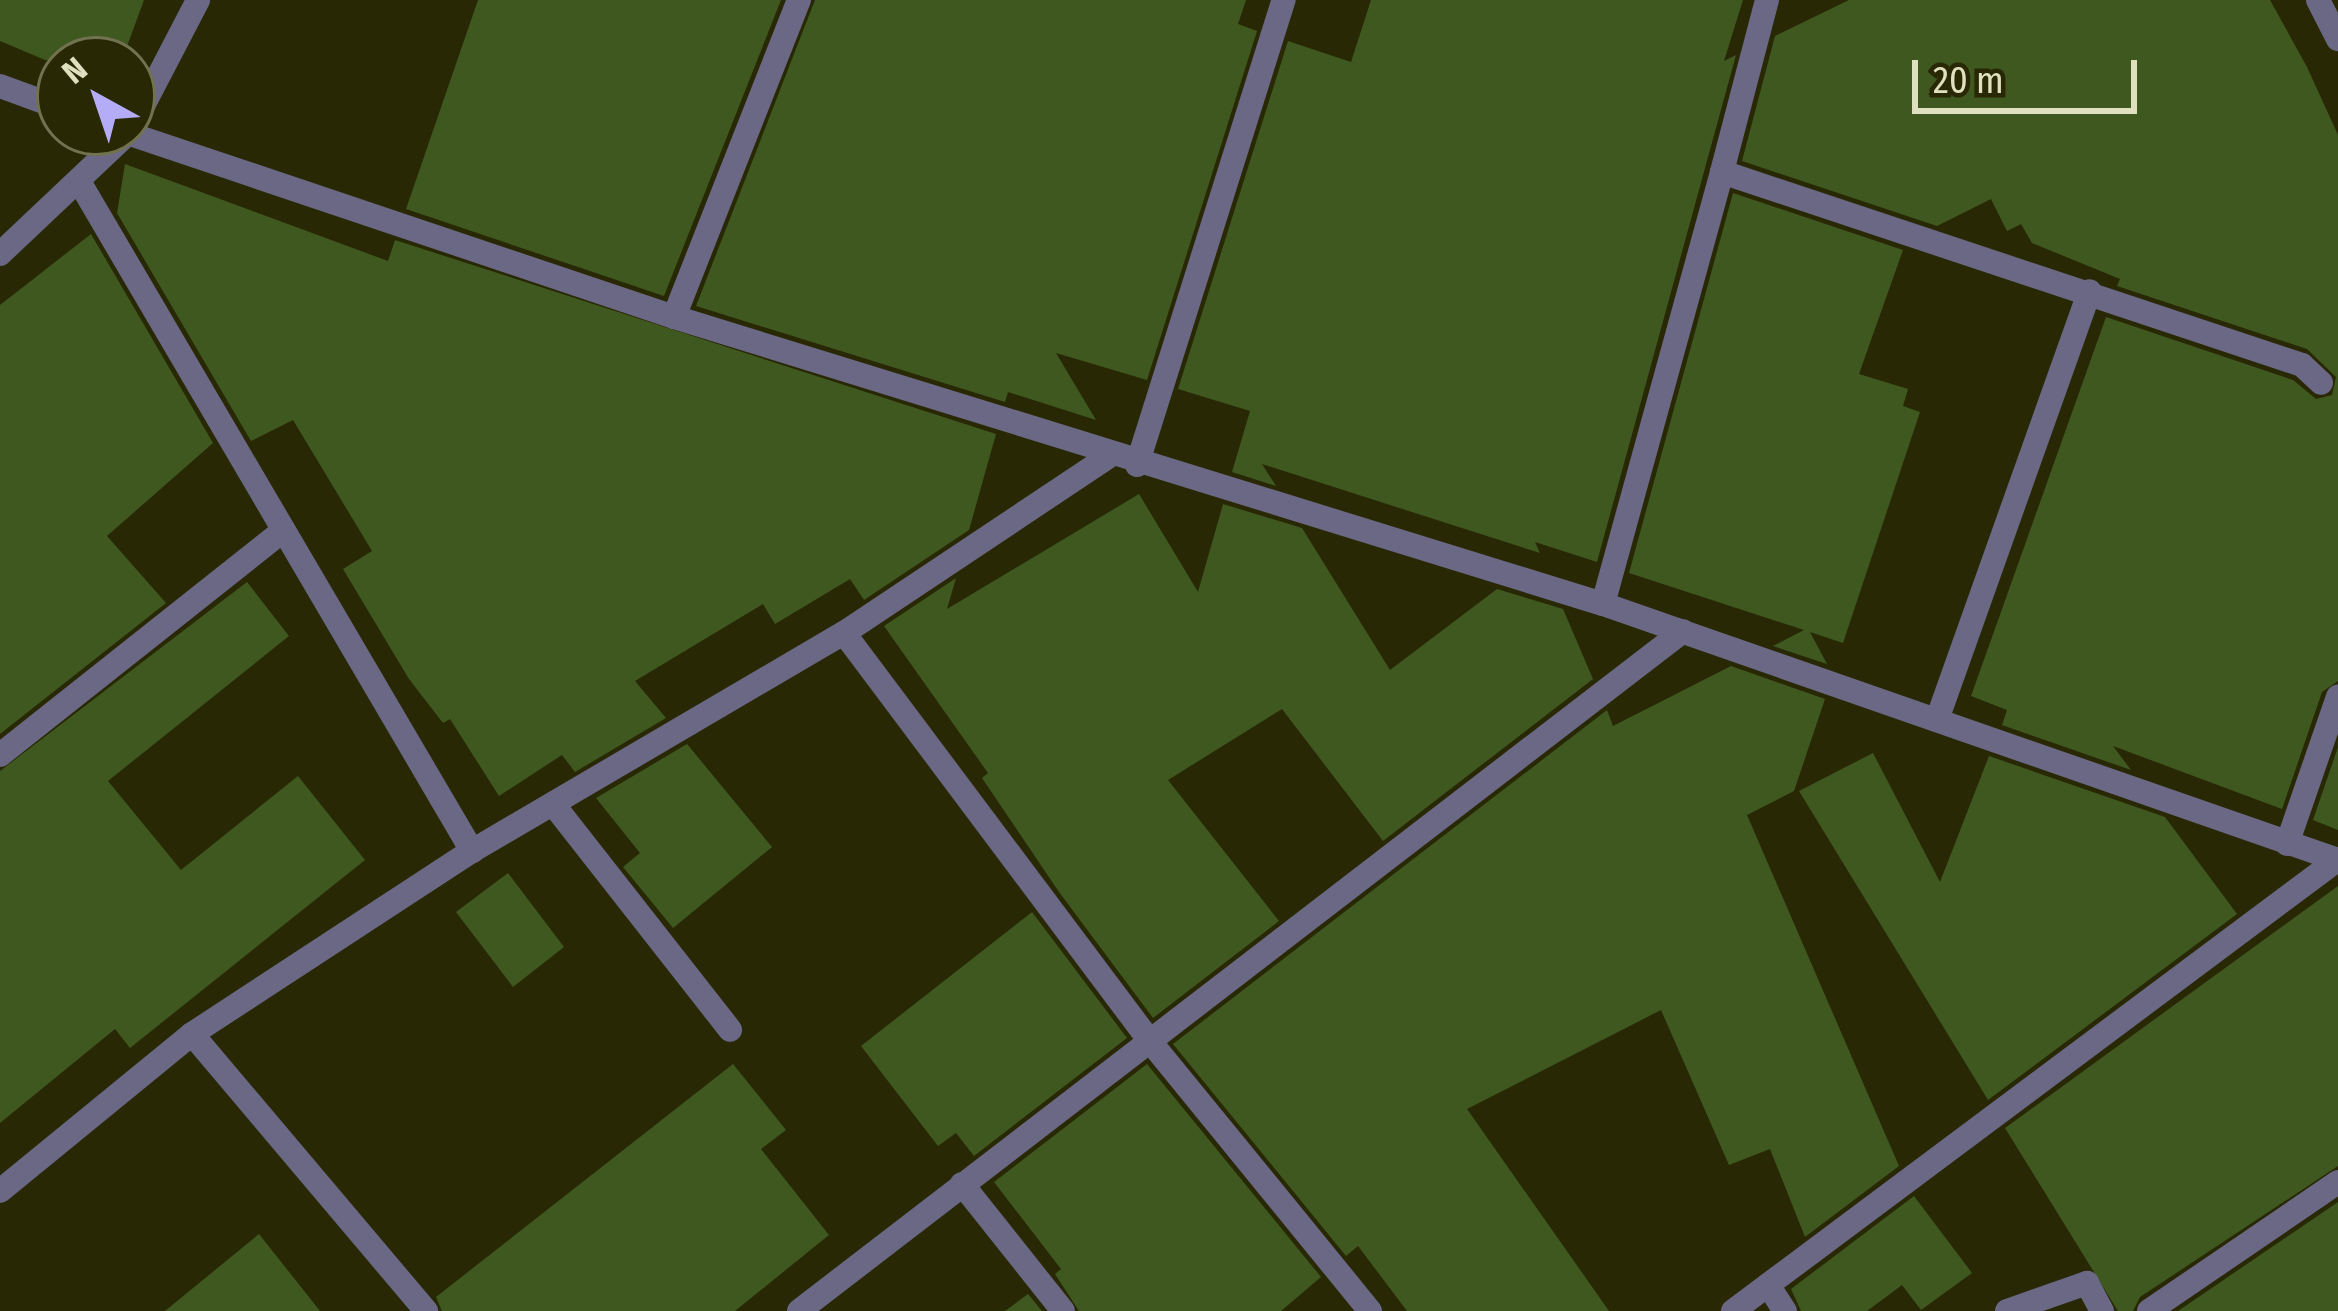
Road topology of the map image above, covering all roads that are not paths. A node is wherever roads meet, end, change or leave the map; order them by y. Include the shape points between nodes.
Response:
1 (198, 0) edge
2 (799, 0) edge
3 (1284, 0) edge
4 (1767, 0) edge
5 (2318, 0) edge
6 (2338, 40) edge
7 (156, 79) edge
8 (0, 86) edge
9 (36, 99) edge
10 (156, 141) edge
11 (105, 156) edge
12 (1722, 172) junction
13 (80, 183) junction
14 (0, 254) edge
15 (2090, 291) junction
16 (674, 317) junction
17 (2320, 383) dead end
18 (1109, 456) junction
19 (1138, 464) junction
20 (284, 530) junction
21 (1603, 604) junction
22 (1683, 631) junction
23 (844, 633) junction
24 (2338, 698) edge
25 (1938, 717) junction
26 (0, 754) edge
27 (553, 804) junction
28 (2287, 844) junction
29 (472, 851) junction
30 (2337, 860) edge
31 (730, 1030) dead end
32 (192, 1034) junction
33 (1150, 1040) junction
34 (2338, 1182) edge
35 (962, 1184) junction
36 (0, 1191) edge
37 (1768, 1285) junction
38 (426, 1311) edge
39 (799, 1311) edge
40 (1063, 1311) edge
41 (1370, 1311) edge
42 (1733, 1311) edge
43 (1785, 1311) edge
44 (2007, 1311) edge
45 (2102, 1311) edge
46 (2149, 1311) edge

1 - 7 street
2 - 16 street
3 - 19 street
4 - 12 street
5 - 6 street
8 - 9 street
10 - 16 street
11 - 13 street
12 - 15 street
12 - 21 street
13 - 14 street
13 - 20 street
15 - 17 street via 2302,364
15 - 25 street
16 - 18 street
18 - 19 street
18 - 23 street
19 - 21 street
20 - 26 street
20 - 29 street
21 - 22 street
22 - 25 street
22 - 33 street
23 - 27 street
23 - 33 street
24 - 28 street
25 - 28 street
27 - 29 street
27 - 31 street
28 - 30 street
29 - 32 street
30 - 37 street
32 - 36 street
32 - 38 street
33 - 35 street
33 - 41 street
34 - 46 street
35 - 39 street
35 - 40 street
37 - 42 street
37 - 43 street
44 - 45 street via 2086,1283

